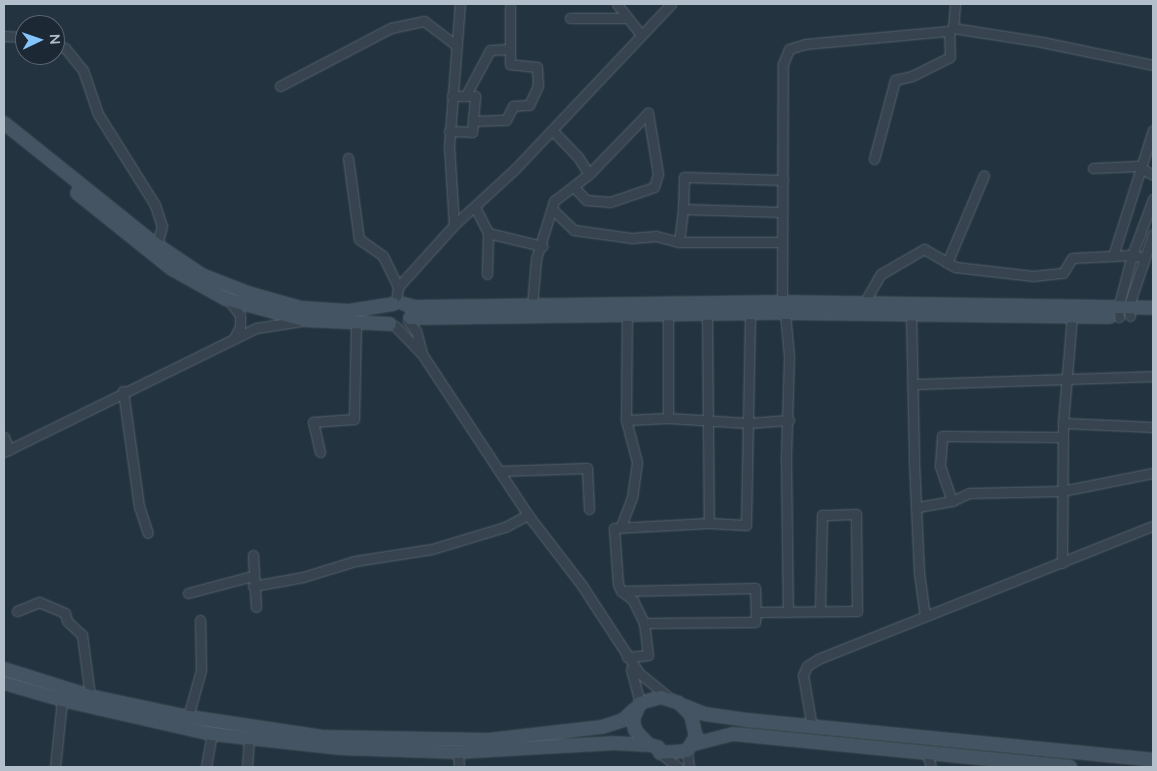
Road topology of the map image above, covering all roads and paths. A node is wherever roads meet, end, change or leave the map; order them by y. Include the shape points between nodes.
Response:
1 (460, 4) edge
2 (617, 4) edge
3 (671, 4) edge
4 (955, 4) edge
5 (510, 7) dead end
6 (570, 18) dead end
7 (626, 18) junction
8 (951, 30) junction
9 (641, 34) junction
10 (457, 46) junction
11 (65, 48) edge
12 (510, 49) junction
13 (1153, 65) edge
14 (280, 86) dead end
15 (466, 95) junction
16 (452, 96) junction
17 (473, 122) junction
18 (4, 123) edge
19 (552, 130) junction
20 (1153, 130) edge
21 (449, 131) junction
22 (4, 133) edge
23 (348, 158) dead end
24 (874, 159) dead end
25 (1093, 168) dead end
26 (1141, 168) junction
27 (589, 174) junction
28 (984, 175) dead end
29 (1153, 175) edge
30 (784, 180) junction
31 (573, 186) junction
32 (1153, 199) edge
33 (475, 207) junction
34 (552, 209) junction
35 (683, 209) junction
36 (782, 212) junction
37 (454, 225) junction
38 (488, 233) junction
39 (1153, 234) edge
40 (679, 242) junction
41 (782, 242) junction
42 (157, 245) junction
43 (542, 246) junction
44 (1132, 255) junction
45 (1113, 256) junction
46 (1145, 258) junction
47 (948, 263) junction
48 (487, 274) dead end
49 (398, 287) junction
50 (226, 298) junction
51 (398, 303) junction
52 (864, 303) junction
53 (532, 306) junction
54 (784, 307) junction
55 (1153, 308) edge
56 (1124, 312) junction
57 (707, 313) junction
58 (911, 313) junction
59 (627, 314) junction
60 (668, 314) junction
61 (750, 314) junction
62 (1072, 316) junction
63 (1153, 316) edge
64 (304, 320) junction
65 (409, 320) junction
66 (356, 322) junction
67 (393, 325) junction
68 (234, 338) junction
69 (422, 354) junction
70 (1068, 376) junction
71 (1153, 376) edge
72 (914, 384) junction
73 (123, 391) junction
74 (668, 418) junction
75 (626, 420) junction
76 (789, 420) junction
77 (708, 422) junction
78 (748, 423) junction
79 (1063, 423) junction
80 (1153, 427) edge
81 (4, 437) edge
82 (1063, 437) junction
83 (6, 451) edge
84 (320, 452) dead end
85 (499, 471) junction
86 (1153, 473) edge
87 (1062, 491) junction
88 (952, 501) junction
89 (918, 507) junction
90 (589, 508) dead end
91 (528, 515) junction
92 (709, 523) junction
93 (621, 526) junction
94 (1153, 526) edge
95 (148, 533) dead end
96 (253, 555) dead end
97 (1062, 563) junction
98 (252, 576) junction
99 (253, 586) junction
100 (621, 591) junction
101 (188, 593) dead end
102 (256, 607) dead end
103 (820, 610) junction
104 (17, 611) dead end
105 (756, 612) junction
106 (788, 612) junction
107 (925, 616) junction
108 (200, 620) dead end
109 (644, 623) junction
110 (628, 657) junction
111 (4, 669) edge
112 (4, 683) edge
113 (90, 696) junction
114 (670, 698) junction
115 (62, 700) junction
116 (637, 706) junction
117 (685, 706) junction
118 (188, 717) junction
119 (812, 726) junction
120 (212, 734) junction
121 (249, 738) junction
122 (649, 745) junction
123 (690, 747) junction
124 (458, 752) junction
125 (927, 752) junction
126 (660, 753) junction
127 (1153, 760) edge
128 (1015, 764) edge
129 (55, 767) edge
130 (206, 767) edge
131 (247, 767) edge
132 (459, 767) edge
133 (678, 767) edge
134 (689, 767) edge
135 (931, 767) edge
136 (1070, 767) edge

1 - 10 street
2 - 7 street
3 - 9 street
4 - 8 street
5 - 12 street
6 - 7 street
7 - 9 street
8 - 13 street via 1042,42
8 - 24 street via 950,56 912,76 895,80
8 - 30 street via 814,43 789,49 783,64
9 - 19 street
10 - 14 street via 424,21 391,28
10 - 16 street
11 - 42 street via 83,70 98,114 155,205 162,226
12 - 15 street via 490,50
12 - 17 street via 510,64 537,67 538,86 529,105 513,106 506,120
15 - 16 street
15 - 17 street via 475,96
16 - 21 street
17 - 21 street via 472,132
18 - 42 main road
19 - 27 street via 578,157
19 - 33 street
20 - 26 street
21 - 37 street
22 - 50 main road via 148,252
23 - 49 street via 359,239 383,256
25 - 26 street
26 - 29 street
26 - 45 street
27 - 31 street
27 - 31 street via 648,112 658,174 654,188 610,202 586,200
28 - 47 street
30 - 35 street via 684,177
30 - 36 street
31 - 34 street via 554,200
32 - 44 street
33 - 37 street
33 - 38 street
34 - 40 street via 574,230 632,238 656,236
34 - 43 street
35 - 36 street
35 - 40 street
36 - 41 street
37 - 49 street
38 - 43 street
38 - 48 street
39 - 46 street
40 - 41 street
41 - 54 street
42 - 51 main road via 202,275 224,285 301,308 349,311
43 - 53 street via 536,260
44 - 45 street
44 - 46 street
44 - 56 street
45 - 47 street via 1072,258 1063,274 1033,276 955,267
46 - 56 street
47 - 52 street via 924,249 881,274
49 - 51 street
50 - 64 main road
50 - 68 street via 240,315 240,327
51 - 53 main road via 415,307
51 - 65 main road via 410,311
51 - 67 main road via 386,313
52 - 54 main road
52 - 56 main road
53 - 54 main road
54 - 58 main road
54 - 61 main road
54 - 76 street
55 - 56 main road
56 - 62 main road
56 - 63 main road
57 - 60 main road
57 - 61 main road
57 - 77 street
58 - 62 main road
58 - 72 street
59 - 60 main road
59 - 65 main road
59 - 75 street
60 - 74 street
61 - 78 street
62 - 70 street
64 - 66 main road
64 - 68 street via 262,327
65 - 67 main road
65 - 69 street via 416,331
66 - 67 main road
66 - 84 street via 354,420 313,422
67 - 69 street
68 - 73 street
69 - 85 street
70 - 71 street
70 - 72 street
70 - 79 street
72 - 89 street via 914,462
73 - 83 street via 38,438
73 - 95 street via 139,506
74 - 75 street
74 - 77 street
75 - 93 street via 637,462 632,498
76 - 78 street
76 - 106 street via 786,457
77 - 78 street
77 - 92 street
78 - 92 street via 746,525
79 - 80 street
79 - 82 street
81 - 83 street
82 - 87 street
82 - 88 street via 942,436 940,466
85 - 90 street via 587,468
85 - 91 street
86 - 87 street
87 - 88 street via 970,493
87 - 97 street
88 - 89 street
89 - 107 street via 919,573
91 - 99 street via 505,527 432,549 355,561 303,577
91 - 110 street via 581,584
92 - 93 street
93 - 100 street via 614,528
94 - 97 street
96 - 98 street
97 - 107 street
98 - 99 street
98 - 101 street
99 - 102 street
100 - 105 street via 755,588
100 - 109 street via 633,600
103 - 103 street via 857,610 856,514 822,515
103 - 106 street
104 - 113 street via 39,602 65,614 67,621 82,634
105 - 106 street
105 - 109 street via 755,622
107 - 119 street via 807,666 803,676
108 - 118 street via 201,670
109 - 110 street via 648,655
110 - 114 street via 639,673
110 - 116 street via 636,680
111 - 113 main road
112 - 115 main road
113 - 118 main road
114 - 116 main road
114 - 117 main road
115 - 120 main road
115 - 129 street
116 - 118 main road via 623,720 578,731 446,742 324,737
116 - 122 main road via 635,730
117 - 119 main road via 719,717
117 - 123 main road via 695,724
119 - 127 main road
120 - 121 main road
120 - 130 street
121 - 124 main road via 340,748
121 - 131 street
122 - 124 main road via 612,743
122 - 126 main road via 658,747
123 - 125 main road via 733,734
123 - 126 main road
123 - 134 street
124 - 132 street
125 - 128 main road
125 - 135 street
126 - 133 street
128 - 136 main road

